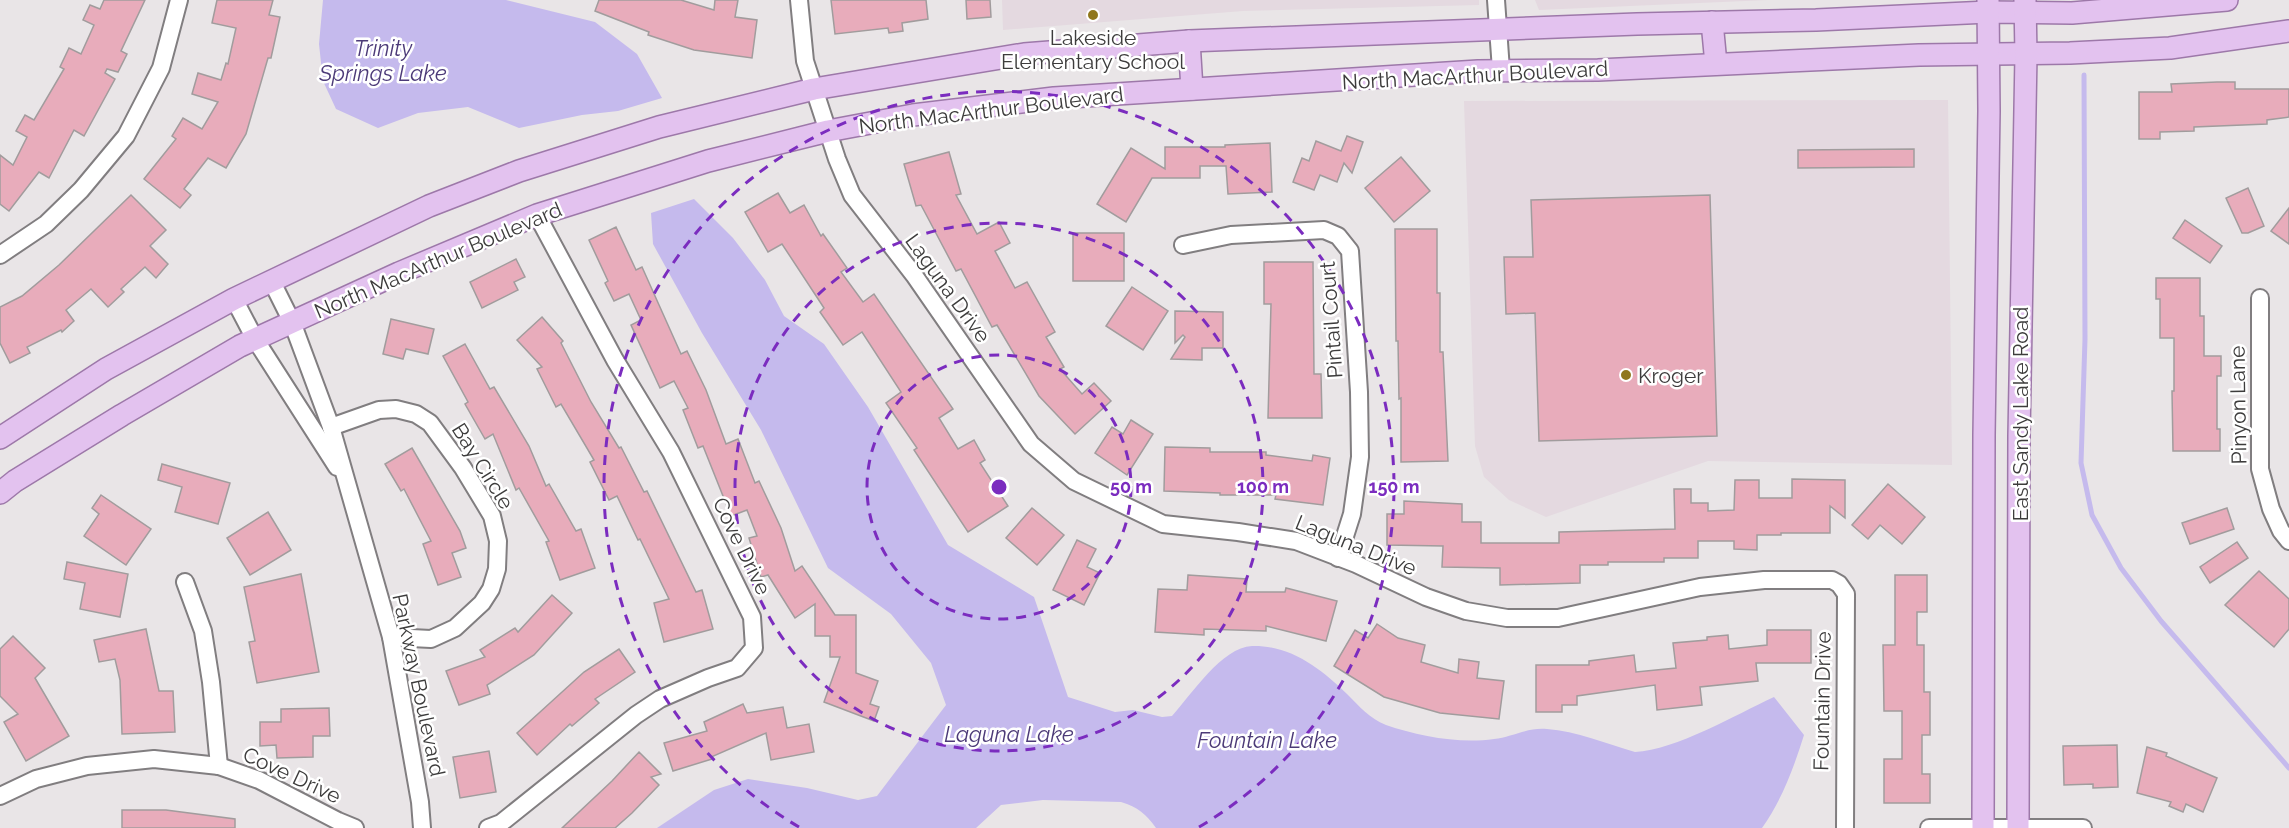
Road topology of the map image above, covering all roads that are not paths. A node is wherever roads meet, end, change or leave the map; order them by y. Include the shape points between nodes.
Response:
1 (179, 0) edge
2 (799, 0) edge
3 (1496, 0) edge
4 (2227, 0) edge
5 (1988, 6) edge
6 (2025, 6) edge
7 (1712, 22) junction
8 (1497, 30) junction
9 (2289, 31) edge
10 (1189, 41) junction
11 (2026, 55) junction
12 (1988, 56) junction
13 (1716, 64) junction
14 (1501, 70) junction
15 (814, 89) junction
16 (1192, 89) junction
17 (828, 131) junction
18 (537, 214) junction
19 (1184, 244) dead end
20 (0, 255) edge
21 (271, 280) junction
22 (234, 298) junction
23 (2260, 298) dead end
24 (292, 322) junction
25 (255, 339) junction
26 (331, 427) junction
27 (1984, 435) junction
28 (2019, 436) junction
29 (0, 438) edge
30 (346, 483) junction
31 (0, 493) edge
32 (2289, 541) edge
33 (1338, 558) junction
34 (1832, 580) joint
35 (184, 582) dead end
36 (391, 637) junction
37 (219, 766) junction
38 (0, 796) edge
39 (2018, 827) edge
40 (355, 828) edge
41 (422, 828) edge
42 (488, 828) edge
43 (1845, 828) edge
44 (1929, 828) edge
45 (1983, 828) edge
46 (2083, 828) edge

1 - 20 street via 162,68 126,136 81,190 46,224
2 - 15 street, Laguna Drive via 805,61
3 - 8 street
4 - 6 main road, North MacArthur Boulevard via 2072,13
5 - 6 main road, North MacArthur Boulevard
5 - 7 main road, North MacArthur Boulevard via 1816,20
5 - 12 main road, East Sandy Lake Road
6 - 11 main road, East Sandy Lake Road
7 - 8 main road, North MacArthur Boulevard
7 - 13 main road
8 - 10 main road, North MacArthur Boulevard
8 - 14 street
9 - 11 main road, North MacArthur Boulevard via 2170,48
10 - 15 main road, North MacArthur Boulevard via 1024,54
10 - 16 main road
11 - 12 main road, North MacArthur Boulevard
11 - 28 main road, East Sandy Lake Road
12 - 13 main road, North MacArthur Boulevard via 1919,55
12 - 27 main road, East Sandy Lake Road
13 - 14 main road, North MacArthur Boulevard
14 - 16 main road, North MacArthur Boulevard
15 - 17 street, Laguna Drive
15 - 21 main road, North MacArthur Boulevard via 659,127 519,171 429,206
16 - 17 main road, North MacArthur Boulevard via 1054,98 914,115
17 - 18 main road, North MacArthur Boulevard via 708,161
17 - 33 street, Laguna Drive via 852,195 914,275 1031,444 1074,481 1163,524 1296,541
18 - 24 main road, North MacArthur Boulevard
18 - 42 street, Cove Drive via 615,360 676,462 752,616 754,648 737,668 660,699 636,715 501,823
19 - 33 street, Pintail Court via 1231,235 1324,230 1338,236 1350,251 1360,457 1352,514
21 - 22 main road, North MacArthur Boulevard
21 - 24 street, Parkway Boulevard
22 - 25 street, Parkway Boulevard
22 - 29 main road, North MacArthur Boulevard via 106,369
23 - 32 street, Pinyon Lane via 2260,469 2271,509
24 - 25 main road, North MacArthur Boulevard
24 - 26 street, Parkway Boulevard
25 - 30 street, Parkway Boulevard
25 - 31 main road, North MacArthur Boulevard via 122,415
26 - 30 street, Parkway Boulevard
26 - 36 street, Bay Circle via 379,410 416,414 430,423 492,516 498,541 497,569 482,603 455,628 431,639
27 - 28 main road
27 - 45 main road, East Sandy Lake Road
28 - 39 main road, East Sandy Lake Road
30 - 36 street, Parkway Boulevard
33 - 34 street, Laguna Drive via 1426,597 1466,611 1507,618 1558,618 1700,587 1764,580
34 - 43 street, Fountain Drive via 1846,594
35 - 37 street via 203,631
36 - 41 street, Parkway Boulevard
37 - 38 street, Cove Drive via 154,759 87,766 36,779
37 - 40 street, Cove Drive via 259,780
39 - 45 street
39 - 46 street
44 - 45 street

